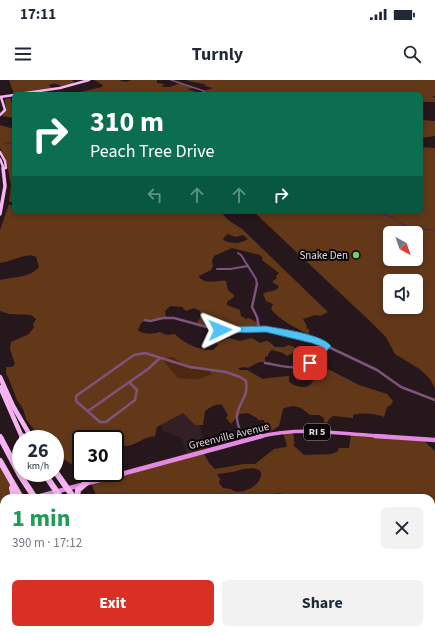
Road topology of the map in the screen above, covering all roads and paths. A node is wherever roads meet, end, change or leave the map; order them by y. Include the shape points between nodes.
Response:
1 (90, 80) edge
2 (171, 80) edge
3 (32, 92) edge
4 (41, 92) edge
5 (205, 92) edge
6 (12, 95) edge
7 (1, 97) edge
8 (0, 104) edge
9 (0, 114) edge
10 (0, 152) edge
11 (0, 159) edge
12 (5, 174) junction
13 (0, 214) edge
14 (238, 252) dead end
15 (248, 266) junction
16 (217, 269) dead end
17 (145, 320) dead end
18 (258, 328) junction
19 (326, 346) junction
20 (160, 358) junction
21 (265, 363) dead end
22 (0, 377) edge
23 (129, 382) junction
24 (0, 387) edge
25 (435, 400) edge
26 (88, 412) junction
27 (19, 430) edge
28 (27, 430) edge
29 (0, 437) edge
30 (243, 440) junction
31 (435, 440) edge
32 (0, 461) edge
33 (9, 477) junction
34 (50, 482) edge
35 (63, 482) edge
36 (86, 483) junction
37 (67, 488) junction
38 (14, 494) edge
39 (19, 494) edge
40 (32, 494) edge
41 (42, 494) edge
42 (58, 494) edge
43 (72, 494) edge
44 (76, 494) edge

1 - 3 highway
1 - 4 highway
2 - 5 street
6 - 7 highway
7 - 9 highway via 5,110
8 - 9 highway
10 - 12 highway via 5,163
11 - 12 highway
12 - 13 highway
14 - 15 street
15 - 16 street
15 - 18 street via 257,280 252,306
17 - 18 street via 174,318 214,329
18 - 19 street via 308,338
19 - 21 street via 304,366
19 - 25 street via 377,370 401,387
20 - 23 street
20 - 26 street via 145,353 134,355 76,396 76,400
20 - 30 street via 204,370 221,370 246,381 246,396 237,413
22 - 28 highway
23 - 26 street
23 - 26 street via 137,390 135,400 108,421 100,422
24 - 27 highway
29 - 40 highway
30 - 31 main road, Greenville Avenue / RI 5 via 269,434 305,432
30 - 36 main road, Greenville Avenue / RI 5
32 - 33 highway
33 - 38 highway
33 - 39 highway
34 - 42 highway
35 - 37 highway
36 - 37 main road, Greenville Avenue / RI 5
36 - 44 highway
37 - 41 main road, Greenville Avenue / RI 5
37 - 43 highway

